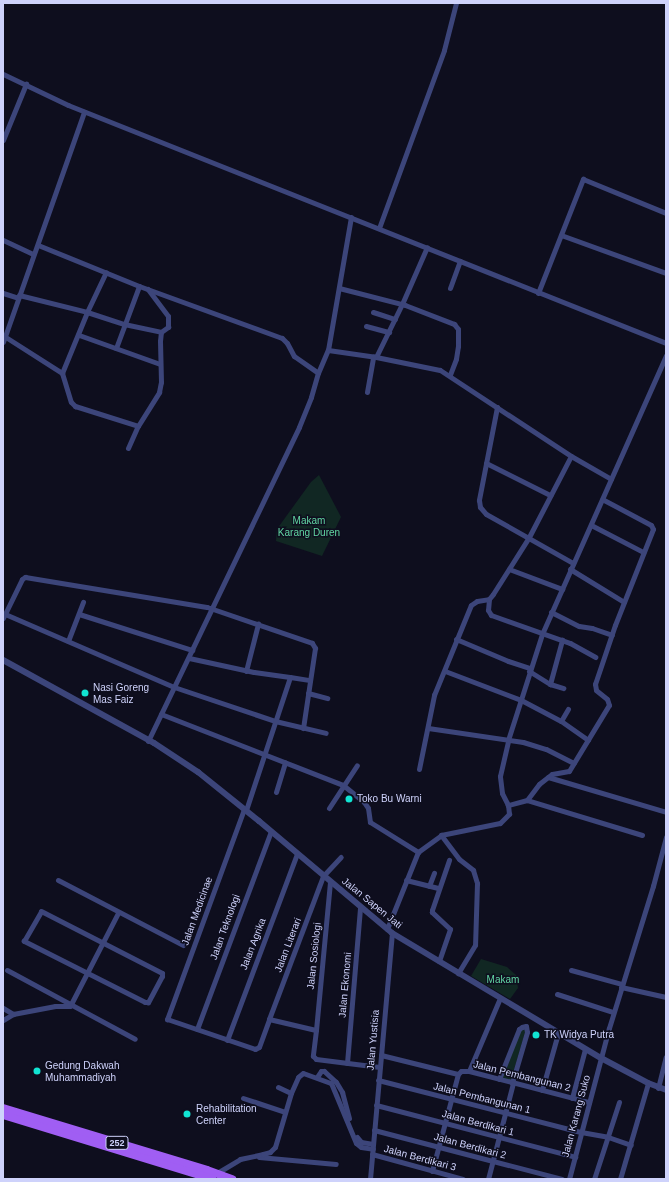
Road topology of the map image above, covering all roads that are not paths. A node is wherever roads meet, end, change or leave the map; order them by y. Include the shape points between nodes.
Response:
1 (456, 3) edge
2 (3, 74) edge
3 (26, 84) junction
4 (84, 112) junction
5 (3, 140) edge
6 (666, 213) edge
7 (351, 217) junction
8 (379, 228) junction
9 (561, 235) junction
10 (3, 240) edge
11 (38, 245) junction
12 (427, 248) junction
13 (33, 254) junction
14 (460, 261) junction
15 (106, 272) junction
16 (666, 273) edge
17 (139, 286) junction
18 (339, 288) junction
19 (450, 288) dead end
20 (148, 289) junction
21 (3, 293) edge
22 (538, 293) junction
23 (19, 296) junction
24 (402, 304) junction
25 (87, 312) junction
26 (373, 312) dead end
27 (395, 319) junction
28 (124, 324) junction
29 (366, 326) dead end
30 (162, 332) junction
31 (388, 332) junction
32 (79, 334) junction
33 (4, 336) edge
34 (3, 342) edge
35 (666, 343) edge
36 (116, 348) junction
37 (328, 350) junction
38 (666, 355) edge
39 (375, 357) junction
40 (160, 364) junction
41 (62, 373) junction
42 (318, 373) junction
43 (450, 375) junction
44 (368, 392) dead end
45 (497, 407) junction
46 (138, 426) junction
47 (128, 448) dead end
48 (571, 456) junction
49 (486, 463) junction
50 (611, 479) junction
51 (550, 495) junction
52 (602, 499) junction
53 (591, 525) junction
54 (529, 537) junction
55 (643, 552) junction
56 (573, 563) junction
57 (509, 569) junction
58 (570, 569) junction
59 (562, 589) junction
60 (489, 599) junction
61 (82, 602) dead end
62 (624, 602) junction
63 (212, 608) junction
64 (551, 612) junction
65 (79, 614) junction
66 (4, 616) edge
67 (258, 624) junction
68 (542, 634) junction
69 (612, 635) junction
70 (456, 639) junction
71 (562, 640) junction
72 (68, 641) junction
73 (192, 650) junction
74 (595, 657) dead end
75 (189, 658) junction
76 (3, 660) edge
77 (530, 670) junction
78 (246, 671) junction
79 (445, 671) junction
80 (290, 677) junction
81 (310, 680) junction
82 (550, 684) junction
83 (174, 687) junction
84 (563, 688) dead end
85 (308, 693) junction
86 (327, 698) dead end
87 (521, 700) junction
88 (568, 709) dead end
89 (161, 714) junction
90 (275, 720) junction
91 (561, 721) junction
92 (304, 728) junction
93 (428, 728) junction
94 (326, 733) dead end
95 (508, 740) junction
96 (588, 740) junction
97 (148, 741) junction
98 (264, 754) junction
99 (285, 762) junction
100 (574, 763) junction
101 (357, 765) dead end
102 (419, 769) dead end
103 (548, 777) junction
104 (343, 785) junction
105 (276, 792) dead end
106 (528, 800) junction
107 (508, 805) junction
108 (329, 808) dead end
109 (245, 810) junction
110 (666, 812) edge
111 (271, 831) junction
112 (441, 835) junction
113 (642, 835) dead end
114 (666, 837) edge
115 (418, 852) junction
116 (297, 854) junction
117 (341, 857) dead end
118 (449, 860) dead end
119 (434, 873) dead end
120 (323, 876) junction
121 (58, 880) dead end
122 (406, 880) junction
123 (330, 883) junction
124 (429, 886) junction
125 (438, 888) junction
126 (360, 908) junction
127 (118, 913) junction
128 (389, 931) junction
129 (103, 943) junction
130 (183, 945) dead end
131 (439, 961) junction
132 (7, 970) dead end
133 (571, 970) dead end
134 (87, 973) junction
135 (458, 973) junction
136 (622, 986) junction
137 (557, 994) dead end
138 (666, 997) edge
139 (500, 998) junction
140 (70, 1006) junction
141 (3, 1008) edge
142 (613, 1012) junction
143 (13, 1014) junction
144 (269, 1019) junction
145 (3, 1020) edge
146 (197, 1030) junction
147 (316, 1030) junction
148 (558, 1033) junction
149 (135, 1039) dead end
150 (227, 1040) junction
151 (585, 1048) junction
152 (381, 1055) junction
153 (666, 1057) edge
154 (601, 1058) junction
155 (347, 1063) junction
156 (380, 1067) junction
157 (469, 1071) junction
158 (458, 1074) junction
159 (499, 1079) junction
160 (378, 1080) junction
161 (513, 1083) junction
162 (648, 1083) junction
163 (278, 1087) dead end
164 (658, 1088) junction
165 (542, 1090) junction
166 (666, 1090) edge
167 (291, 1093) junction
168 (243, 1098) dead end
169 (572, 1098) junction
170 (451, 1099) junction
171 (589, 1102) junction
172 (619, 1102) dead end
173 (376, 1105) junction
174 (3, 1108) edge
175 (285, 1112) junction
176 (506, 1113) junction
177 (3, 1115) edge
178 (445, 1123) junction
179 (374, 1130) junction
180 (581, 1132) junction
181 (499, 1137) junction
182 (608, 1137) junction
183 (631, 1145) junction
184 (439, 1147) junction
185 (373, 1148) junction
186 (252, 1156) junction
187 (575, 1157) junction
188 (493, 1161) junction
189 (336, 1164) dead end
190 (432, 1171) junction
191 (214, 1176) edge
192 (232, 1179) edge
193 (370, 1179) edge
194 (463, 1179) edge
195 (488, 1179) edge
196 (562, 1179) edge
197 (569, 1179) edge
198 (594, 1179) edge
199 (620, 1179) edge

1 - 8 street via 444,50
2 - 3 street
3 - 4 street
3 - 5 street
4 - 7 street
4 - 11 street
6 - 9 street via 584,179
7 - 8 street
7 - 18 street
8 - 12 street
9 - 16 street
9 - 22 street
10 - 13 street
11 - 13 street
11 - 15 street
12 - 14 street
12 - 24 street
13 - 23 street
14 - 19 street
14 - 22 street
15 - 17 street
15 - 25 street
17 - 20 street
17 - 28 street
18 - 24 street
18 - 37 street
20 - 30 street via 168,316 168,327
20 - 42 street via 282,338 294,356
21 - 23 street
22 - 35 street
23 - 25 street
23 - 33 street
24 - 27 street
24 - 43 street via 457,327 458,346
25 - 28 street
25 - 32 street
26 - 27 street
27 - 31 street
28 - 30 street
28 - 36 street
29 - 31 street
30 - 40 street
31 - 39 street
32 - 36 street
32 - 41 street
33 - 34 street
33 - 41 street
36 - 40 street
37 - 39 street
37 - 42 street
38 - 50 street
39 - 43 street via 431,367
39 - 44 street
40 - 46 street via 162,382 159,392
41 - 46 street via 71,402 75,406
42 - 63 street via 299,427
43 - 45 street
45 - 48 street
45 - 49 street
46 - 47 street
48 - 50 street
48 - 51 street
49 - 51 street
49 - 54 street via 480,507 486,514
50 - 52 street
51 - 54 street
52 - 53 street
52 - 55 street via 653,526
53 - 55 street
53 - 56 street
54 - 56 street
54 - 57 street
55 - 62 street
56 - 58 street
57 - 59 street
57 - 60 street
58 - 59 street
58 - 62 street
59 - 64 street
60 - 68 street via 488,610 491,615
60 - 70 street via 476,601 471,605
61 - 65 street
62 - 69 street
63 - 66 street via 22,577
63 - 67 street
63 - 73 street
64 - 68 street
64 - 69 street via 579,626
65 - 72 street via 71,626
65 - 73 street
66 - 72 street
67 - 78 street
67 - 81 street via 314,644
68 - 71 street
68 - 77 street
69 - 96 street via 594,686 607,699 609,705
70 - 77 street
70 - 79 street
71 - 74 street
71 - 82 street
72 - 83 street
73 - 75 street
75 - 78 street
75 - 83 street
76 - 97 street, Jalan Sapen Jati
77 - 82 street
77 - 87 street
78 - 80 street
79 - 87 street
79 - 93 street via 434,695
80 - 81 street
80 - 90 street, Jalan Medicinae
81 - 85 street
82 - 84 street
83 - 89 street
83 - 90 street
85 - 86 street
85 - 92 street
87 - 91 street
87 - 95 street
88 - 91 street
89 - 97 street
89 - 98 street
90 - 92 street
90 - 98 street, Jalan Medicinae
91 - 96 street
92 - 94 street
93 - 95 street
93 - 102 street
95 - 100 street via 535,745
95 - 107 street via 500,769 500,784
96 - 100 street
97 - 109 street, Jalan Sapen Jati via 208,780
98 - 99 street
98 - 109 street, Jalan Medicinae
99 - 104 street
99 - 105 street
100 - 103 street via 568,772 556,772
101 - 104 street
103 - 106 street via 539,784
103 - 110 street
104 - 108 street
104 - 115 street via 364,802 368,808 370,822
106 - 107 street
106 - 113 street
107 - 112 street via 509,814 504,820 484,827
109 - 111 street, Jalan Sapen Jati
109 - 146 street, Jalan Medicinae via 167,1019
111 - 116 street, Jalan Sapen Jati
111 - 146 street, Jalan Teknologi
112 - 115 street
112 - 135 street via 458,859 472,870 477,883 475,945
114 - 136 street, Jalan Karang Suko
115 - 122 street, Jalan Yustisia
116 - 120 street, Jalan Sapen Jati
116 - 150 street, Jalan Agrika
117 - 120 street
118 - 125 street
119 - 124 street
120 - 123 street, Jalan Sapen Jati
120 - 144 street, Jalan Literari
121 - 127 street
122 - 124 street
122 - 128 street, Jalan Yustisia
123 - 126 street, Jalan Sapen Jati
123 - 147 street, Jalan Sosiologi
124 - 125 street
125 - 131 street via 432,912 450,931
126 - 128 street, Jalan Sapen Jati
126 - 155 street, Jalan Ekonomi
127 - 129 street
127 - 130 street
128 - 131 street, Jalan Sapen Jati
128 - 152 street, Jalan Yustisia
129 - 134 street
129 - 134 street via 161,972 162,976 146,1003
129 - 134 street via 41,911 24,941
131 - 135 street, Jalan Sapen Jati
132 - 140 street
133 - 136 street
134 - 140 street
135 - 139 street, Jalan Sapen Jati
136 - 138 street
136 - 142 street, Jalan Karang Suko
137 - 142 street
139 - 148 street, Jalan Sapen Jati
139 - 157 street
140 - 143 street via 55,1006
140 - 149 street
141 - 143 street
142 - 154 street, Jalan Karang Suko
143 - 145 street
144 - 147 street
144 - 150 street, Jalan Literari via 259,1047 252,1049
146 - 150 street
147 - 155 street, Jalan Sosiologi via 314,1058
148 - 151 street, Jalan Sapen Jati
148 - 165 street
151 - 154 street, Jalan Sapen Jati
151 - 169 street
152 - 156 street, Jalan Yustisia
152 - 158 street, Jalan Pembangunan 2
153 - 164 street
154 - 162 street, Jalan Sapen Jati
154 - 171 street, Jalan Karang Suko
155 - 156 street
156 - 160 street, Jalan Yustisia
157 - 158 street, Jalan Pembangunan 2 via 461,1071
157 - 159 street, Jalan Pembangunan 2
158 - 170 street
159 - 161 street, Jalan Pembangunan 2
159 - 161 street via 520,1029 526,1026 527,1032
160 - 170 street, Jalan Pembangunan 1
160 - 173 street, Jalan Yustisia
161 - 165 street, Jalan Pembangunan 2
161 - 176 street
162 - 164 street, Jalan Sapen Jati
162 - 183 street
163 - 167 street
164 - 166 street, Jalan Sapen Jati
165 - 169 street, Jalan Pembangunan 2
167 - 175 street
167 - 185 street, Jalan Berdikari 3 via 302,1073 319,1075 328,1080 334,1086 356,1143 363,1148
168 - 175 street
169 - 171 street, Jalan Pembangunan 2
170 - 176 street, Jalan Pembangunan 1
170 - 178 street
171 - 180 street, Jalan Karang Suko
172 - 182 street
173 - 178 street, Jalan Berdikari 1
173 - 179 street, Jalan Yustisia
174 - 191 main road, 252
175 - 186 street via 275,1147 270,1152
176 - 180 street, Jalan Pembangunan 1
176 - 181 street
177 - 191 main road, 252
178 - 181 street, Jalan Berdikari 1
178 - 184 street
179 - 184 street, Jalan Berdikari 2
179 - 185 street, Jalan Yustisia
180 - 182 street, Jalan Pembangunan 1
180 - 187 street, Jalan Karang Suko
181 - 187 street, Jalan Berdikari 1
181 - 188 street
182 - 183 street, Jalan Pembangunan 1
182 - 198 street
183 - 199 street
184 - 188 street, Jalan Berdikari 2
184 - 190 street
185 - 190 street, Jalan Berdikari 3
185 - 193 street, Jalan Yustisia
186 - 189 street
186 - 191 street via 236,1161
187 - 197 street, Jalan Karang Suko
188 - 195 street
188 - 196 street, Jalan Berdikari 2
190 - 194 street, Jalan Berdikari 3
191 - 192 main road, 252

